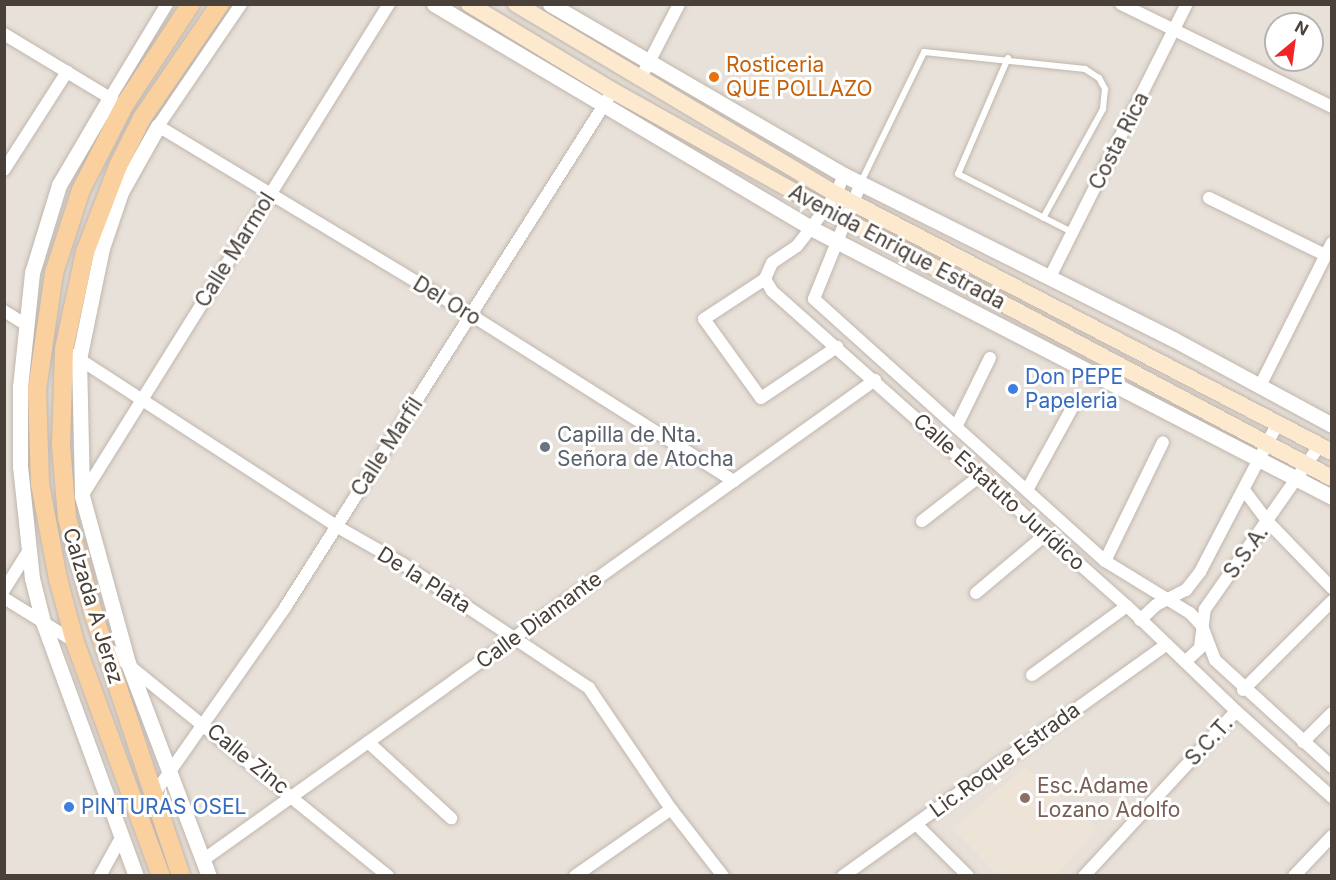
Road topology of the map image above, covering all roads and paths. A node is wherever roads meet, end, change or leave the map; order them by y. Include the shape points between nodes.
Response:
1 (167, 4) edge
2 (191, 4) edge
3 (220, 4) edge
4 (241, 4) edge
5 (389, 4) edge
6 (434, 4) edge
7 (469, 4) edge
8 (516, 4) edge
9 (550, 4) edge
10 (679, 4) edge
11 (1121, 4) edge
12 (1187, 4) edge
13 (1173, 33) junction
14 (4, 34) edge
15 (1008, 58) junction
16 (649, 63) junction
17 (67, 72) junction
18 (640, 79) junction
19 (613, 91) junction
20 (110, 98) junction
21 (603, 107) junction
22 (1332, 107) edge
23 (158, 126) junction
24 (736, 160) junction
25 (4, 170) edge
26 (844, 175) junction
27 (725, 178) junction
28 (861, 183) junction
29 (836, 194) junction
30 (270, 195) junction
31 (1209, 198) dead end
32 (853, 202) junction
33 (825, 209) junction
34 (1043, 218) junction
35 (845, 220) junction
36 (811, 228) junction
37 (1073, 232) junction
38 (837, 242) junction
39 (1332, 243) edge
40 (1325, 255) junction
41 (1050, 277) junction
42 (765, 279) junction
43 (814, 298) junction
44 (4, 311) edge
45 (798, 313) junction
46 (471, 315) junction
47 (26, 325) junction
48 (837, 347) junction
49 (71, 354) junction
50 (990, 358) dead end
51 (874, 380) junction
52 (1260, 386) junction
53 (143, 398) junction
54 (1076, 401) dead end
55 (1277, 425) junction
56 (1332, 425) edge
57 (956, 427) junction
58 (1163, 442) dead end
59 (1266, 446) junction
60 (1325, 449) edge
61 (1258, 462) junction
62 (1301, 473) junction
63 (981, 475) junction
64 (1332, 478) edge
65 (734, 480) junction
66 (1027, 490) junction
67 (1244, 490) junction
68 (82, 496) junction
69 (1332, 497) edge
70 (922, 520) dead end
71 (1268, 522) junction
72 (336, 526) junction
73 (1045, 535) junction
74 (29, 550) junction
75 (1105, 561) junction
76 (1332, 588) edge
77 (4, 590) edge
78 (976, 593) dead end
79 (4, 598) edge
80 (1172, 600) junction
81 (1332, 601) edge
82 (1127, 606) junction
83 (1140, 620) junction
84 (43, 622) junction
85 (1202, 626) junction
86 (514, 638) junction
87 (75, 642) junction
88 (1167, 644) junction
89 (105, 646) junction
90 (1186, 662) junction
91 (128, 663) junction
92 (1032, 675) dead end
93 (1243, 690) junction
94 (1236, 711) junction
95 (1332, 713) edge
96 (205, 725) junction
97 (368, 742) junction
98 (1304, 742) junction
99 (1332, 767) edge
100 (170, 772) junction
101 (292, 796) junction
102 (152, 797) junction
103 (1332, 797) edge
104 (671, 809) junction
105 (451, 818) dead end
106 (916, 824) junction
107 (122, 836) junction
108 (1332, 836) edge
109 (203, 860) junction
110 (100, 876) edge
111 (136, 876) edge
112 (161, 876) edge
113 (181, 876) edge
114 (209, 876) edge
115 (388, 876) edge
116 (575, 876) edge
117 (723, 876) edge
118 (843, 876) edge
119 (968, 876) edge
120 (1084, 876) edge
121 (1294, 876) edge

1 - 20 street
2 - 87 main road, Calzada A Jerez via 124,104 81,190 54,273 37,390 40,484
3 - 49 main road, Calzada A Jerez via 142,118 118,166 85,252
4 - 23 street
5 - 30 street, Calle Marmol
6 - 21 street
7 - 19 main road, Avenida Enrique Estrada
8 - 18 main road, Avenida Enrique Estrada
9 - 16 street
10 - 16 street
11 - 13 street
12 - 13 street, Costa Rica
13 - 22 street
13 - 37 street, Costa Rica
14 - 17 street
15 - 28 lane via 924,52
15 - 34 lane via 958,174
15 - 34 lane via 1084,69 1099,78 1106,89 1103,109
16 - 18 street
16 - 26 street
17 - 20 street
17 - 25 street
18 - 29 main road, Avenida Enrique Estrada
19 - 21 street, Calle Marfil
19 - 24 main road, Avenida Enrique Estrada
20 - 47 street via 59,185 32,273
21 - 27 street
21 - 46 street, Calle Marfil
23 - 30 street, Del Oro
23 - 49 street via 121,192
24 - 27 street
24 - 33 main road, Avenida Enrique Estrada
26 - 28 street
26 - 29 street
27 - 36 street
28 - 32 street
28 - 41 street
29 - 32 main road, Avenida Enrique Estrada
29 - 33 street
30 - 46 street, Del Oro
30 - 53 street, Calle Marmol
31 - 40 street
32 - 35 street
32 - 55 main road, Avenida Enrique Estrada
33 - 35 main road, Avenida Enrique Estrada
33 - 36 street
34 - 37 lane
35 - 38 street
35 - 59 main road, Avenida Enrique Estrada
36 - 38 street
36 - 42 street via 797,246 772,263
37 - 41 street, Costa Rica
38 - 43 street
38 - 61 street
39 - 40 street
40 - 52 street
41 - 52 street
42 - 45 street, Calle Estatuto Jurídico via 772,291
42 - 48 street via 704,319 761,398
43 - 45 street
43 - 57 street, Calle Estatuto Jurídico
44 - 47 street
45 - 48 street, Calle Estatuto Jurídico
46 - 65 street, Del Oro
46 - 72 street, Calle Marfil
47 - 74 street via 20,387 20,466
48 - 51 street, Calle Estatuto Jurídico
49 - 53 street, De la Plata
49 - 68 street
49 - 89 main road, Calzada A Jerez via 61,445 67,518
50 - 57 street
51 - 63 street, Calle Estatuto Jurídico
51 - 65 street, Calle Diamante
52 - 56 street
53 - 68 street, Calle Marmol
53 - 72 street, De la Plata
54 - 66 street
55 - 59 street, S.S.A.
55 - 60 main road, Avenida Enrique Estrada
57 - 66 street, Calle Estatuto Jurídico
58 - 75 street
59 - 61 street, S.S.A.
59 - 62 main road, Avenida Enrique Estrada
60 - 62 street, S.S.A.
61 - 62 street
61 - 67 street, S.S.A.
62 - 64 main road, Avenida Enrique Estrada
62 - 69 street
62 - 71 street, S.S.A.
63 - 70 street
63 - 73 street, Calle Estatuto Jurídico
65 - 86 street, Calle Diamante
66 - 75 street, Calle Estatuto Jurídico
67 - 71 street
67 - 80 street, S.S.A. via 1200,572
68 - 91 street
71 - 76 street
71 - 85 street, S.S.A. via 1205,609
72 - 86 street, De la Plata via 403,564
72 - 96 street, Calle Marfil
73 - 78 street
73 - 82 street, Calle Estatuto Jurídico
74 - 77 street
74 - 84 street
75 - 80 street, Calle Estatuto Jurídico
79 - 84 street
80 - 83 street, S.S.A. via 1156,604
80 - 85 street, Calle Estatuto Jurídico
81 - 93 street
82 - 83 street, Calle Estatuto Jurídico
82 - 92 street
83 - 88 street, Calle Estatuto Jurídico
84 - 87 street
84 - 107 street
85 - 90 street, S.S.A. via 1200,648
85 - 93 street, Calle Estatuto Jurídico via 1215,660
86 - 97 street, Calle Diamante
86 - 104 street, De la Plata via 589,688
87 - 112 main road, Calzada A Jerez
88 - 90 street, Calle Estatuto Jurídico
88 - 106 street, Lic.Roque Estrada
89 - 91 street, Calle Zinc
89 - 102 main road, Calzada A Jerez
90 - 94 street, Calle Estatuto Jurídico
91 - 96 street, Calle Zinc
91 - 100 street
93 - 98 street, Calle Estatuto Jurídico
94 - 103 street, Calle Estatuto Jurídico
94 - 120 street, S.C.T.
95 - 98 street
96 - 100 street, Calle Marfil
96 - 101 street, Calle Zinc
97 - 101 street, Calle Diamante
97 - 105 street
98 - 99 street, Calle Estatuto Jurídico
100 - 102 street, Calle Marfil
100 - 109 street
101 - 109 street, Calle Diamante
101 - 115 street, Calle Zinc
102 - 113 main road, Calzada A Jerez
104 - 116 street
104 - 117 street, De la Plata
106 - 118 street, Lic.Roque Estrada
106 - 119 street
107 - 110 street
107 - 111 street
108 - 121 street
109 - 114 street

